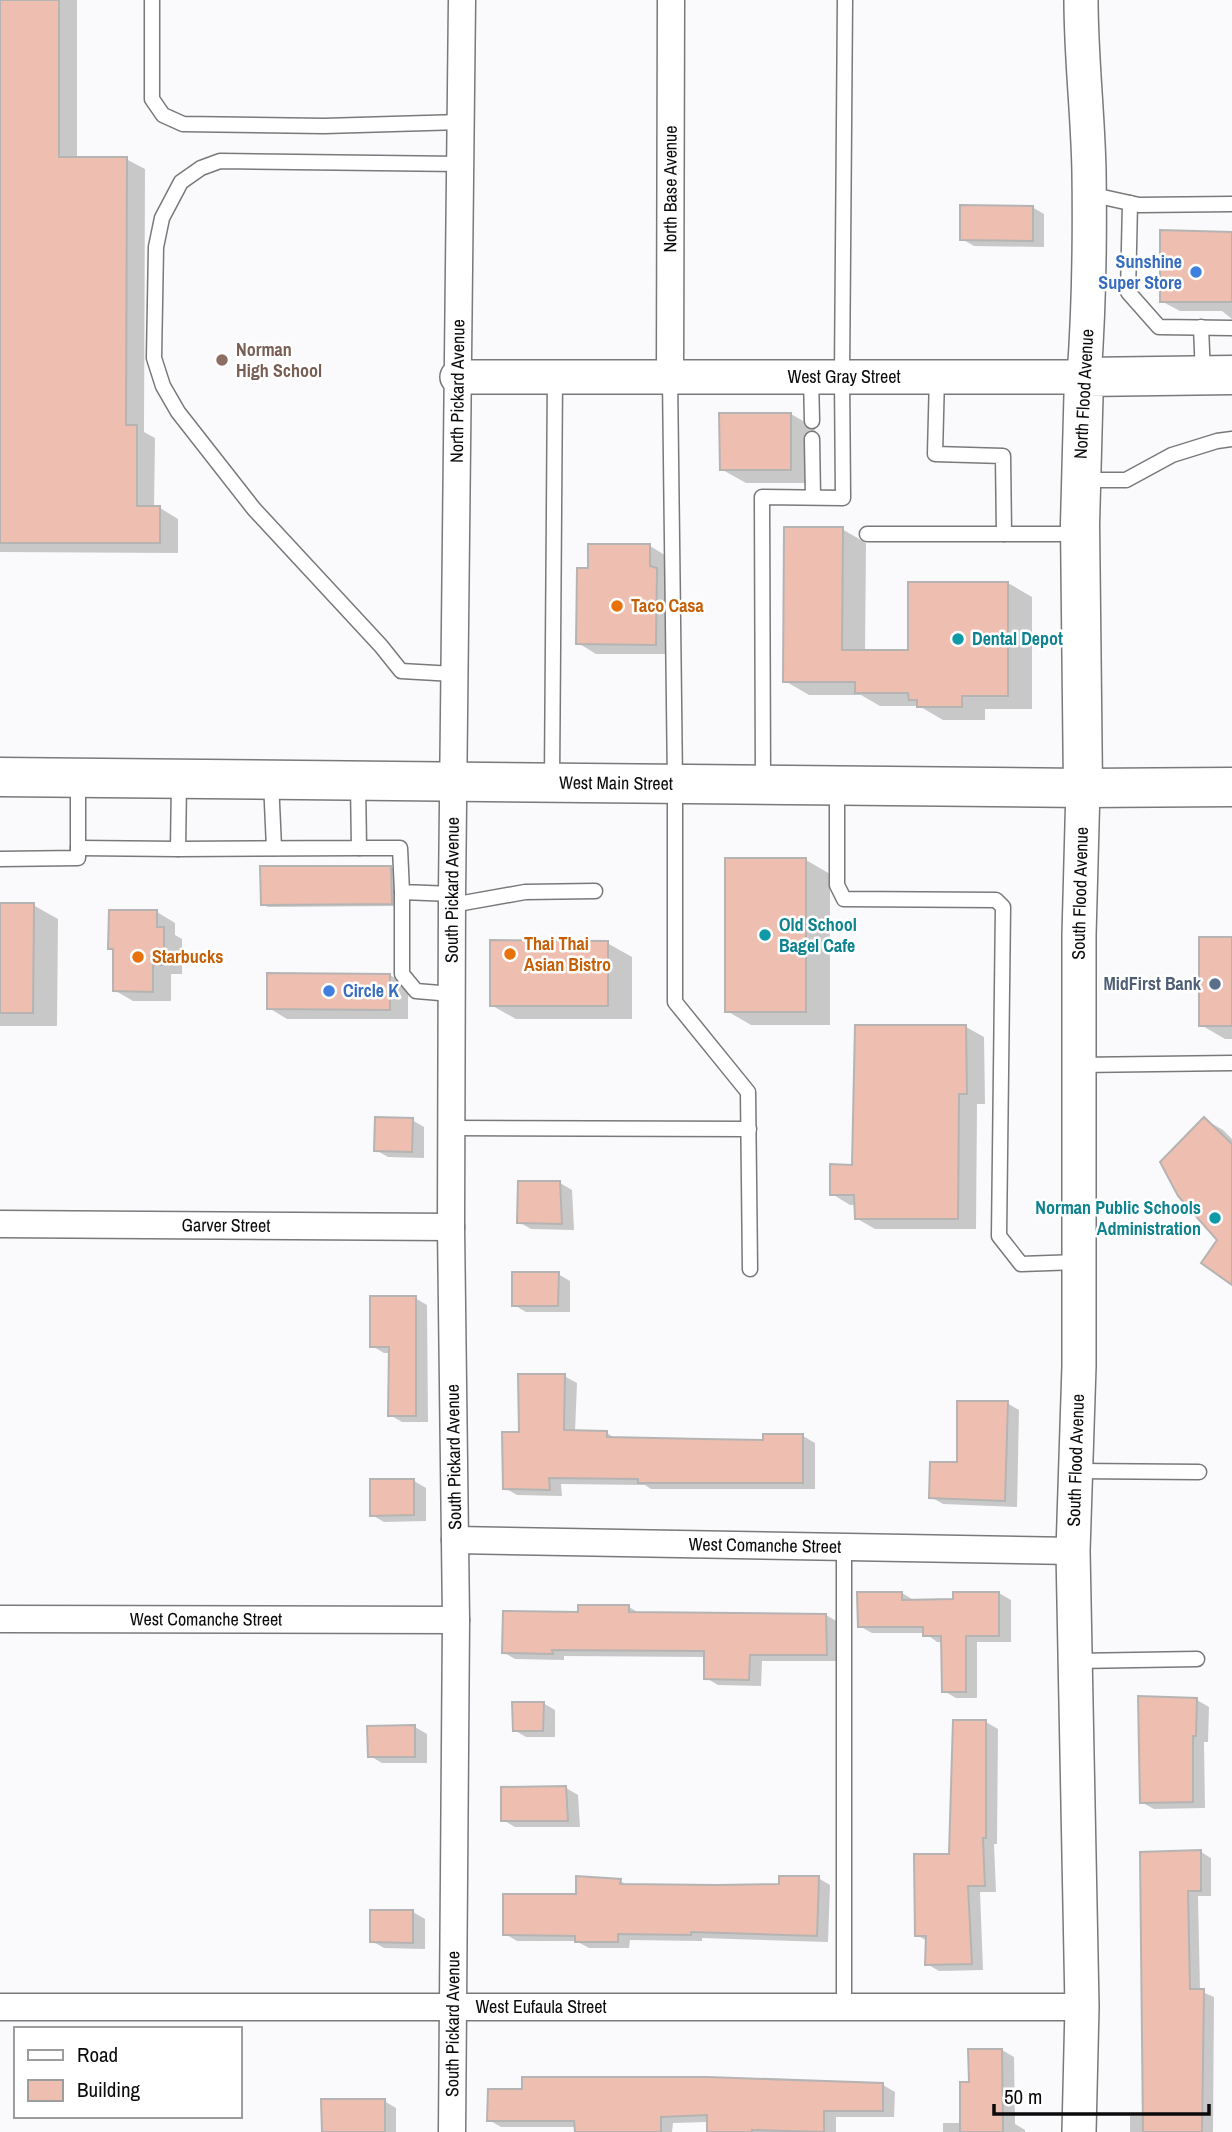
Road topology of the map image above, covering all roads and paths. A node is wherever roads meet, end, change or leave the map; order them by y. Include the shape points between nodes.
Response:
1 (152, 0) edge
2 (462, 0) edge
3 (671, 0) edge
4 (845, 0) edge
5 (1081, 0) edge
6 (461, 122) junction
7 (460, 164) junction
8 (1089, 194) junction
9 (1129, 203) junction
10 (1232, 204) edge
11 (1201, 327) junction
12 (1232, 328) edge
13 (1217, 375) edge
14 (555, 376) junction
15 (670, 376) junction
16 (826, 376) junction
17 (937, 376) junction
18 (457, 377) junction
19 (1084, 377) junction
20 (812, 421) dead end
21 (813, 439) dead end
22 (1232, 439) edge
23 (1080, 480) junction
24 (813, 497) junction
25 (867, 534) dead end
26 (1004, 534) junction
27 (1080, 534) junction
28 (454, 674) junction
29 (0, 777) edge
30 (78, 778) junction
31 (179, 779) junction
32 (271, 779) junction
33 (358, 780) junction
34 (453, 781) junction
35 (552, 782) junction
36 (675, 784) junction
37 (763, 785) junction
38 (837, 785) junction
39 (1232, 787) edge
40 (1083, 788) junction
41 (78, 848) junction
42 (274, 848) junction
43 (359, 848) junction
44 (177, 849) junction
45 (0, 859) edge
46 (594, 891) dead end
47 (402, 892) junction
48 (452, 900) junction
49 (452, 994) junction
50 (1232, 1063) edge
51 (1078, 1065) junction
52 (451, 1128) junction
53 (749, 1129) junction
54 (0, 1224) edge
55 (451, 1227) junction
56 (1078, 1262) junction
57 (750, 1269) dead end
58 (1076, 1471) junction
59 (1199, 1472) dead end
60 (455, 1540) junction
61 (844, 1547) junction
62 (1073, 1551) junction
63 (0, 1619) edge
64 (456, 1620) junction
65 (1198, 1659) dead end
66 (1075, 1661) junction
67 (0, 2007) edge
68 (1082, 2007) junction
69 (452, 2008) junction
70 (844, 2008) junction
71 (452, 2132) edge
72 (1079, 2132) edge

1 - 6 lane via 152,99 163,115 183,124
2 - 6 street, North Pickard Avenue
3 - 15 street, North Base Avenue
4 - 16 lane
5 - 8 street, North Flood Avenue
6 - 7 street, North Pickard Avenue
7 - 18 street, North Pickard Avenue
7 - 28 lane via 220,161 201,167 181,182 162,218 156,247 154,358 178,412 254,509 401,671
8 - 9 lane
8 - 19 street, North Flood Avenue
9 - 10 lane
9 - 11 lane via 1128,292 1159,327
11 - 12 lane
11 - 13 lane
13 - 19 main road, West Gray Street
14 - 15 street, West Gray Street
14 - 18 street, West Gray Street
14 - 35 lane
15 - 16 street, West Gray Street
15 - 36 lane
16 - 17 street, West Gray Street
16 - 20 lane
16 - 24 lane via 843,498
17 - 19 street, West Gray Street
17 - 26 lane via 935,454 1003,456
18 - 28 street, North Pickard Avenue
19 - 23 main road, North Flood Avenue
21 - 24 lane
22 - 23 lane via 1172,455 1126,480
23 - 27 main road, North Flood Avenue
24 - 37 lane via 762,497
25 - 26 lane
26 - 27 lane
27 - 40 main road, North Flood Avenue
28 - 34 street, North Pickard Avenue
29 - 30 main road, West Main Street
30 - 31 main road, West Main Street
30 - 41 lane
31 - 32 main road, West Main Street
31 - 44 lane
32 - 33 main road, West Main Street
32 - 42 lane
33 - 34 main road, West Main Street
33 - 43 lane
34 - 35 main road, West Main Street
34 - 48 street, South Pickard Avenue
35 - 36 main road, West Main Street
36 - 37 main road, West Main Street
36 - 53 lane via 675,1002 748,1092
37 - 38 main road, West Main Street
38 - 40 main road, West Main Street
38 - 56 lane via 837,885 844,899 996,900 1003,908 999,1236 1021,1264
39 - 40 main road, West Main Street
40 - 51 street, South Flood Avenue
41 - 44 lane
41 - 45 lane via 78,859
42 - 43 lane
42 - 44 lane
43 - 47 lane via 400,848
46 - 48 lane
47 - 48 lane
47 - 49 lane via 402,974 416,991
48 - 49 street, South Pickard Avenue
49 - 52 street, South Pickard Avenue
50 - 51 lane
51 - 56 street, South Flood Avenue
52 - 53 lane
52 - 55 street, South Pickard Avenue
53 - 57 lane
54 - 55 street, Garver Street
55 - 60 street, South Pickard Avenue
56 - 58 street, South Flood Avenue
58 - 59 lane
58 - 62 street, South Flood Avenue
60 - 61 street, West Comanche Street
60 - 64 street, South Pickard Avenue
61 - 62 street, West Comanche Street
61 - 70 lane
62 - 66 street, South Flood Avenue
63 - 64 street, West Comanche Street
64 - 69 street, South Pickard Avenue
65 - 66 lane
66 - 68 street, South Flood Avenue
67 - 69 street, West Eufaula Street
68 - 70 street, West Eufaula Street
68 - 72 street, South Flood Avenue
69 - 70 street, West Eufaula Street
69 - 71 street, South Pickard Avenue

